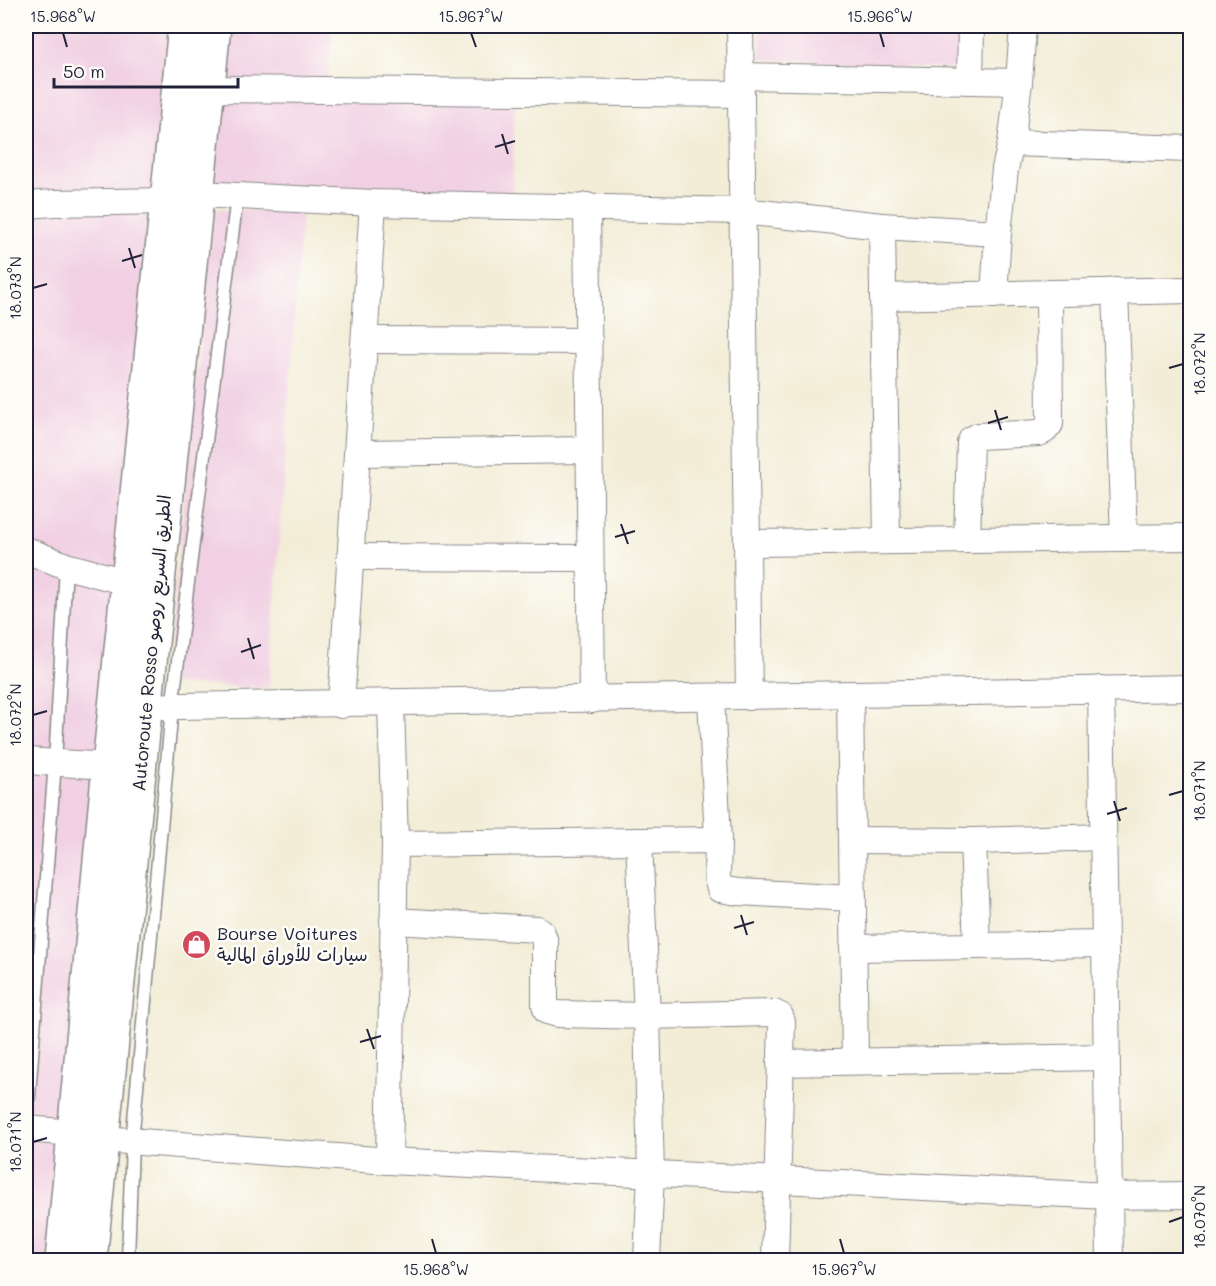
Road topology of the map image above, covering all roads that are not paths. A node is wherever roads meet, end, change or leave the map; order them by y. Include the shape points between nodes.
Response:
1 (185, 26) edge
2 (214, 26) edge
3 (740, 26) edge
4 (970, 26) edge
5 (1023, 26) edge
6 (970, 81) junction
7 (1019, 82) junction
8 (741, 85) junction
9 (194, 87) junction
10 (1011, 143) junction
11 (1191, 149) edge
12 (177, 196) junction
13 (237, 197) junction
14 (373, 203) junction
15 (26, 205) edge
16 (587, 206) junction
17 (742, 211) junction
18 (882, 226) junction
19 (998, 233) junction
20 (1191, 290) edge
21 (1114, 291) junction
22 (1049, 293) junction
23 (994, 295) junction
24 (883, 297) junction
25 (365, 340) junction
26 (589, 341) junction
27 (589, 450) junction
28 (357, 453) junction
29 (1191, 537) edge
30 (1124, 538) junction
31 (967, 540) junction
32 (887, 541) junction
33 (747, 543) junction
34 (26, 550) edge
35 (350, 557) junction
36 (590, 558) junction
37 (66, 566) junction
38 (142, 587) junction
39 (1191, 688) edge
40 (1101, 689) junction
41 (850, 695) junction
42 (749, 697) junction
43 (711, 698) junction
44 (592, 700) junction
45 (391, 704) junction
46 (341, 705) junction
47 (144, 707) junction
48 (26, 760) edge
49 (55, 763) junction
50 (125, 769) junction
51 (1103, 837) junction
52 (718, 840) junction
53 (852, 840) junction
54 (639, 841) junction
55 (973, 841) junction
56 (395, 844) junction
57 (853, 898) junction
58 (393, 921) junction
59 (1105, 944) junction
60 (976, 946) junction
61 (853, 948) junction
62 (647, 1016) junction
63 (1106, 1057) junction
64 (855, 1061) junction
65 (780, 1063) junction
66 (26, 1129) edge
67 (26, 1138) edge
68 (103, 1138) junction
69 (389, 1161) junction
70 (651, 1174) junction
71 (776, 1180) junction
72 (1191, 1195) edge
73 (1109, 1196) junction
74 (62, 1260) edge
75 (90, 1260) edge
76 (128, 1260) edge
77 (647, 1260) edge
78 (775, 1260) edge
79 (1110, 1260) edge

1 - 9 highway, Autoroute Rosso الطريق السريع روصو
2 - 9 highway, Autoroute Rosso الطريق السريع روصو
3 - 8 street
4 - 6 street
5 - 7 street
6 - 7 street
6 - 8 street
7 - 10 street
8 - 9 street
8 - 17 street
9 - 12 highway, Autoroute Rosso الطريق السريع روصو
10 - 11 street
10 - 19 street
12 - 13 street
12 - 15 street
12 - 38 highway, Autoroute Rosso الطريق السريع روصو
13 - 14 street
13 - 47 lane
14 - 16 street
14 - 25 street
16 - 17 street
16 - 26 street
17 - 18 street
17 - 33 street
18 - 19 street
18 - 24 street
19 - 23 street
20 - 21 street
21 - 22 street
21 - 30 street
22 - 23 street
22 - 31 street via 1050,424 1039,433 978,436 969,443
23 - 24 street
24 - 32 street
25 - 26 street
25 - 28 street
26 - 27 street
27 - 28 street
27 - 36 street
28 - 35 street
29 - 30 street
30 - 31 street
31 - 32 street
32 - 33 street
33 - 42 street
34 - 37 street
35 - 36 street
35 - 46 street
36 - 44 street
37 - 38 street
37 - 49 lane
38 - 47 highway, Autoroute Rosso الطريق السريع روصو
39 - 40 street
40 - 41 street
40 - 51 street
41 - 42 street
41 - 53 street
42 - 43 street
43 - 44 street
43 - 52 street
44 - 45 street
45 - 46 street
45 - 56 street
46 - 47 street
47 - 50 highway, Autoroute Rosso الطريق السريع روصو
47 - 68 lane
48 - 49 street
49 - 50 street
49 - 66 lane
50 - 68 highway, Autoroute Rosso الطريق السريع روصو via 119,963
51 - 55 street
51 - 59 street
52 - 54 street
52 - 57 street via 720,889
53 - 55 street
53 - 57 street
54 - 56 street
54 - 62 street
55 - 60 street
56 - 58 street
57 - 61 street
58 - 62 street via 537,929 545,942 547,1011
58 - 69 street
59 - 60 street
59 - 63 street
60 - 61 street
61 - 64 street
62 - 65 street via 774,1013 782,1022
62 - 70 street
63 - 64 street
63 - 73 street
64 - 65 street
65 - 71 street
66 - 67 lane
66 - 68 street
68 - 69 street
68 - 74 highway, Autoroute Rosso الطريق السريع روصو
68 - 75 highway, Autoroute Rosso الطريق السريع روصو
68 - 76 lane
69 - 70 street
70 - 71 street
70 - 77 street
71 - 73 street
71 - 78 street
72 - 73 street
73 - 79 street

